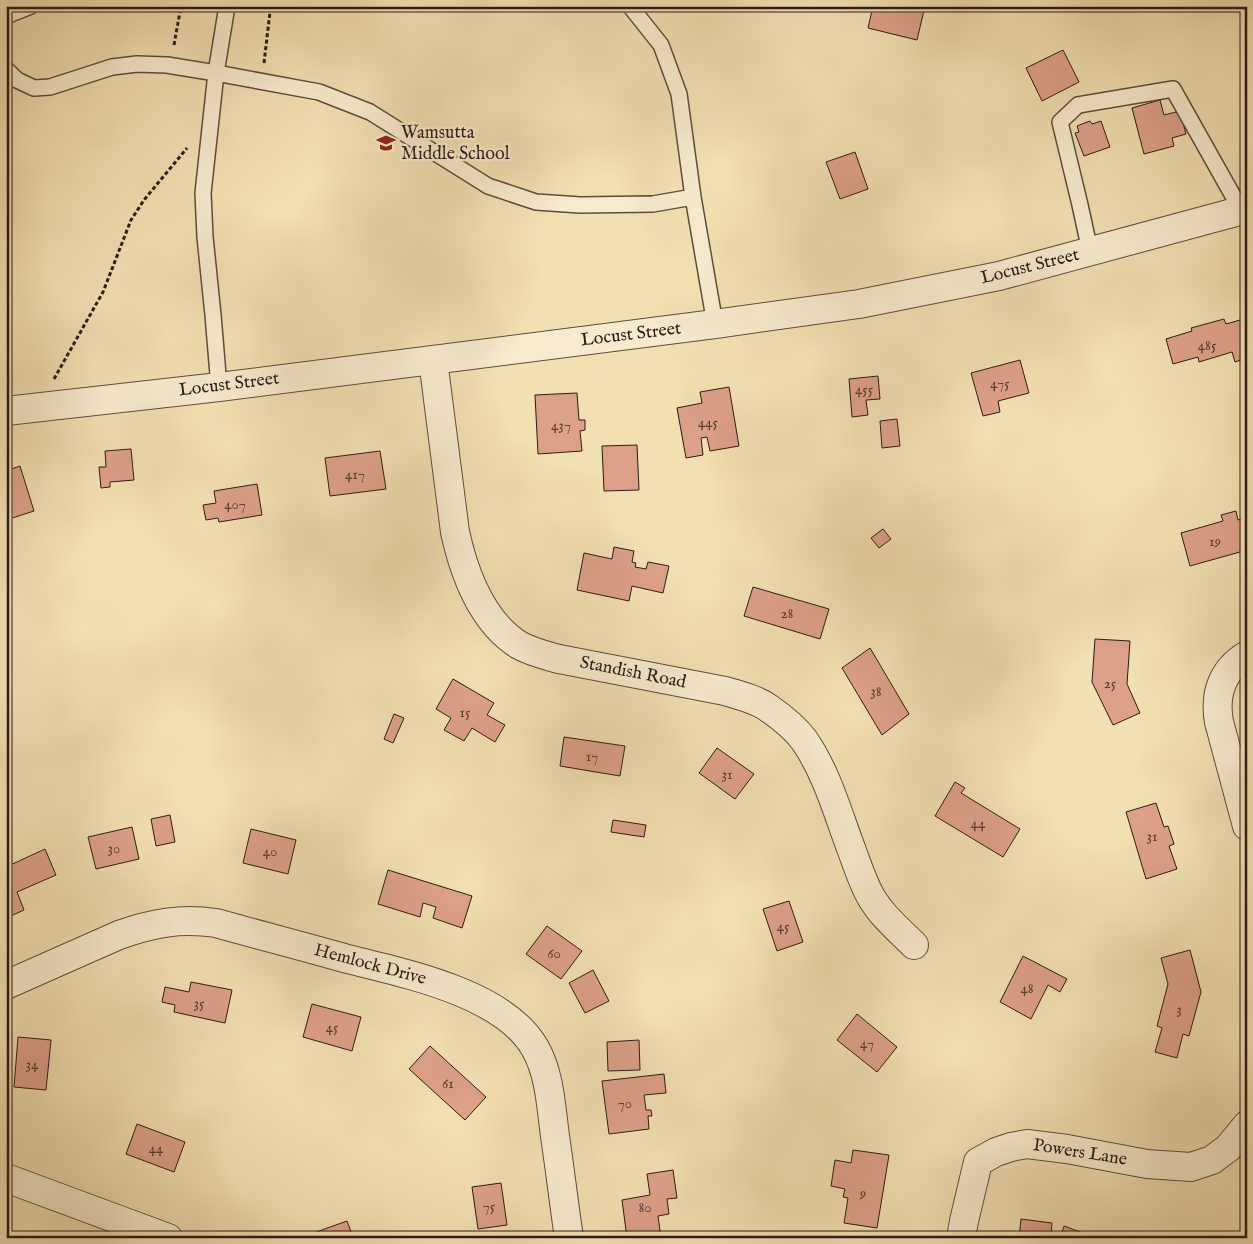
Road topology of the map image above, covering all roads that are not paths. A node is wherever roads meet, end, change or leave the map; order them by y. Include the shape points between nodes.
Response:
1 (31, 6) edge
2 (227, 6) edge
3 (630, 6) edge
4 (6, 16) edge
5 (6, 69) edge
6 (216, 73) junction
7 (693, 197) junction
8 (1244, 210) edge
9 (1090, 251) junction
10 (715, 324) junction
11 (433, 360) junction
12 (219, 387) junction
13 (6, 411) edge
14 (1247, 655) edge
15 (1247, 826) edge
16 (914, 945) dead end
17 (6, 985) edge
18 (1247, 1125) edge
19 (6, 1178) edge
20 (168, 1238) edge
21 (569, 1238) edge
22 (961, 1238) edge

1 - 4 lane
2 - 6 lane
3 - 7 lane via 661,45 679,94
5 - 6 lane via 17,80 34,88 50,88 112,67 136,64
6 - 7 lane via 319,92 370,112 488,186 536,202 653,204
6 - 12 lane via 203,193
7 - 10 lane
8 - 9 street, Locust Street
8 - 9 lane via 1173,89 1078,105 1060,122
9 - 10 street, Locust Street via 999,276 859,304
10 - 11 street, Locust Street
11 - 12 street, Locust Street
11 - 16 street, Standish Road via 457,542 473,588 492,619 519,645 538,653 725,691 766,706 803,739 817,761 872,898 888,920
12 - 13 street, Locust Street
14 - 15 street via 1231,667 1225,677 1220,687 1217,711
17 - 21 street, Hemlock Drive via 127,932 184,920 216,923 432,981 479,1001 500,1012 520,1029 541,1061 549,1094
18 - 22 street, Powers Lane via 1228,1148 1212,1160 1190,1167 1147,1164 1027,1144 996,1152 978,1162
19 - 20 street

